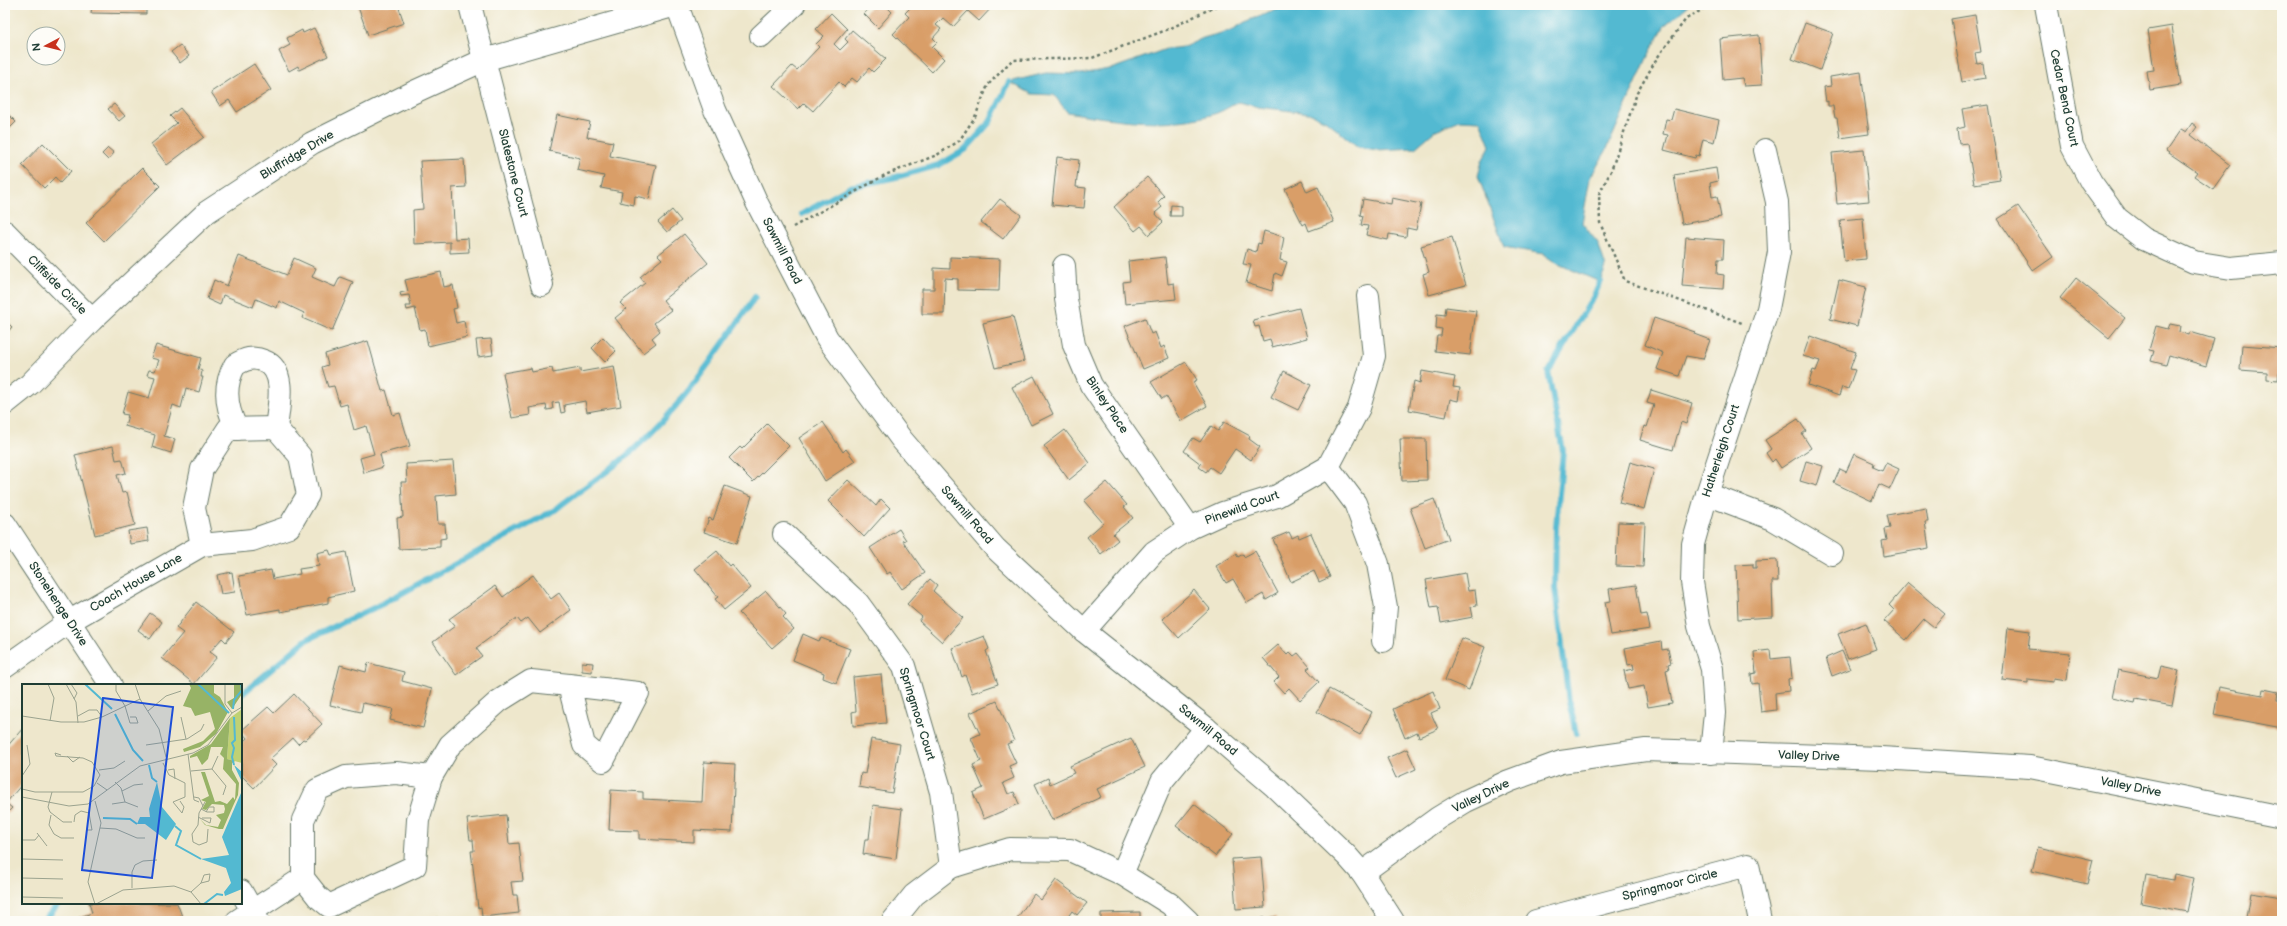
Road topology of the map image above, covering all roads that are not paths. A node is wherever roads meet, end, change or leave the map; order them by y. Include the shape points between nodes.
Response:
1 (470, 5) edge
2 (676, 5) edge
3 (794, 5) edge
4 (2046, 5) edge
5 (761, 36) dead end
6 (484, 60) junction
7 (1766, 150) dead end
8 (5, 232) edge
9 (2282, 263) edge
10 (1064, 266) dead end
11 (542, 285) dead end
12 (1368, 296) dead end
13 (92, 320) junction
14 (5, 404) edge
15 (276, 428) junction
16 (237, 429) junction
17 (1328, 467) junction
18 (1707, 494) junction
19 (5, 524) edge
20 (1190, 528) junction
21 (784, 534) dead end
22 (202, 545) junction
23 (1832, 554) dead end
24 (70, 621) junction
25 (1084, 631) junction
26 (1383, 641) dead end
27 (7, 661) edge
28 (110, 684) edge
29 (569, 685) dead end
30 (1206, 728) junction
31 (1711, 753) junction
32 (431, 777) junction
33 (2282, 817) edge
34 (951, 867) junction
35 (1362, 872) junction
36 (1122, 874) junction
37 (303, 878) junction
38 (242, 894) edge
39 (250, 918) edge
40 (893, 921) edge
41 (1188, 921) edge
42 (1393, 921) edge
43 (1536, 921) edge
44 (1760, 921) edge

1 - 6 street, Slatestone Court
2 - 6 street, Bluffridge Drive
2 - 25 street, Sawmill Road via 715,110 757,203 827,338 902,440 995,548
3 - 5 street
4 - 9 street, Cedar Bend Court via 2072,146 2091,182 2117,218 2144,239 2194,262 2231,268
6 - 11 street, Slatestone Court
6 - 13 street, Bluffridge Drive via 312,143 207,212
7 - 18 street, Hatherleigh Court via 1777,202 1779,252 1768,309
8 - 13 street, Cliffside Circle
10 - 20 street, Binley Place via 1066,299 1074,345 1091,385
12 - 17 street via 1374,356 1359,408
13 - 14 street, Bluffridge Drive via 30,384
15 - 16 street
15 - 16 street via 280,389 275,369 270,363 252,358 235,365 227,383 230,411
15 - 22 street, Coach House Lane via 300,456 308,495 290,527 252,540
16 - 22 street via 228,429 202,469 194,508
17 - 20 street, Pinewild Court via 1277,496 1224,513
17 - 26 street via 1355,503 1378,564 1386,607
18 - 23 street via 1773,519
18 - 31 street, Hatherleigh Court via 1692,544 1692,582 1699,626 1712,669 1715,713
19 - 24 street, Stonehenge Drive
20 - 25 street, Pinewild Court via 1154,552
21 - 34 street, Springmoor Court via 858,603 904,666 941,792
22 - 24 street, Coach House Lane
24 - 27 street, Coach House Lane
24 - 28 street, Stonehenge Drive
25 - 30 street, Sawmill Road
29 - 32 street via 531,681 499,701 450,745
30 - 35 street, Sawmill Road via 1275,787
30 - 36 street via 1162,781
31 - 33 street, Valley Drive via 1881,758 2030,767
31 - 35 street, Valley Drive via 1646,750 1561,762 1509,781 1466,801
32 - 37 street via 396,773 346,777 317,790 303,820
32 - 37 street via 418,820 415,866 329,906
34 - 36 street via 1010,849 1070,850
34 - 40 street via 914,895
35 - 42 street, Sawmill Road
36 - 41 street via 1170,904
37 - 39 street
38 - 39 street
43 - 44 street, Springmoor Circle via 1748,865

